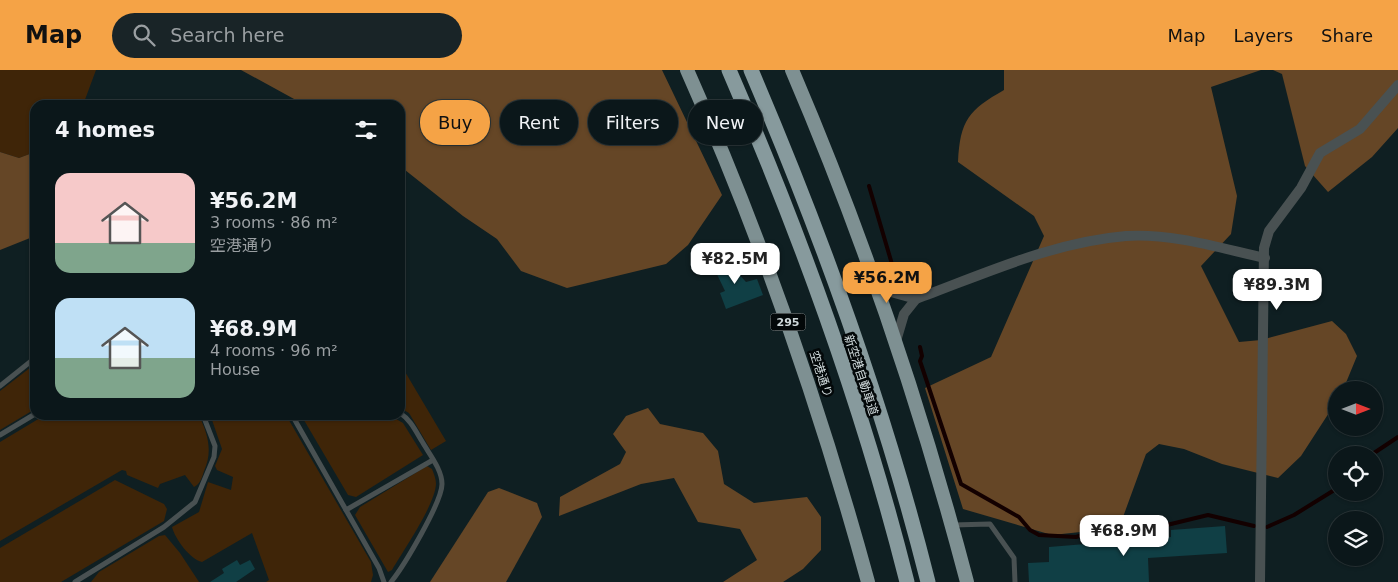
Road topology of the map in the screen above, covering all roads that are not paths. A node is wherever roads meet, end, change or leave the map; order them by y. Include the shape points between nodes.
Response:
1 (687, 70) edge
2 (729, 70) edge
3 (751, 70) edge
4 (792, 70) edge
5 (1398, 85) edge
6 (1265, 258) junction
7 (874, 278) junction
8 (916, 300) junction
9 (896, 344) junction
10 (30, 362) edge
11 (0, 386) edge
12 (405, 416) edge
13 (30, 417) edge
14 (205, 420) edge
15 (295, 420) edge
16 (0, 435) edge
17 (433, 460) junction
18 (346, 510) junction
19 (952, 525) junction
20 (75, 582) edge
21 (384, 582) edge
22 (391, 582) edge
23 (868, 582) edge
24 (907, 582) edge
25 (928, 582) edge
26 (967, 582) edge
27 (1015, 582) edge
28 (1260, 582) edge

1 - 23 highway, 空港通り / 295 via 726,158 774,282 822,424
2 - 24 highway, 新空港自動車道 via 802,250 839,353
3 - 25 highway, 新空港自動車道 via 858,346
4 - 7 highway via 830,159
5 - 6 street via 1360,129 1320,153 1301,188 1269,231
6 - 8 street via 1182,239 1128,236 1061,246
6 - 28 street
7 - 8 street via 891,292
7 - 9 highway
8 - 9 street via 900,323
9 - 19 highway
10 - 11 lane
12 - 17 lane
13 - 16 lane
14 - 20 lane via 214,452 203,488 195,502 164,527
15 - 18 lane
17 - 18 lane
17 - 22 lane via 441,475 438,501
18 - 21 lane
19 - 26 highway
19 - 27 lane via 990,524 1014,558

